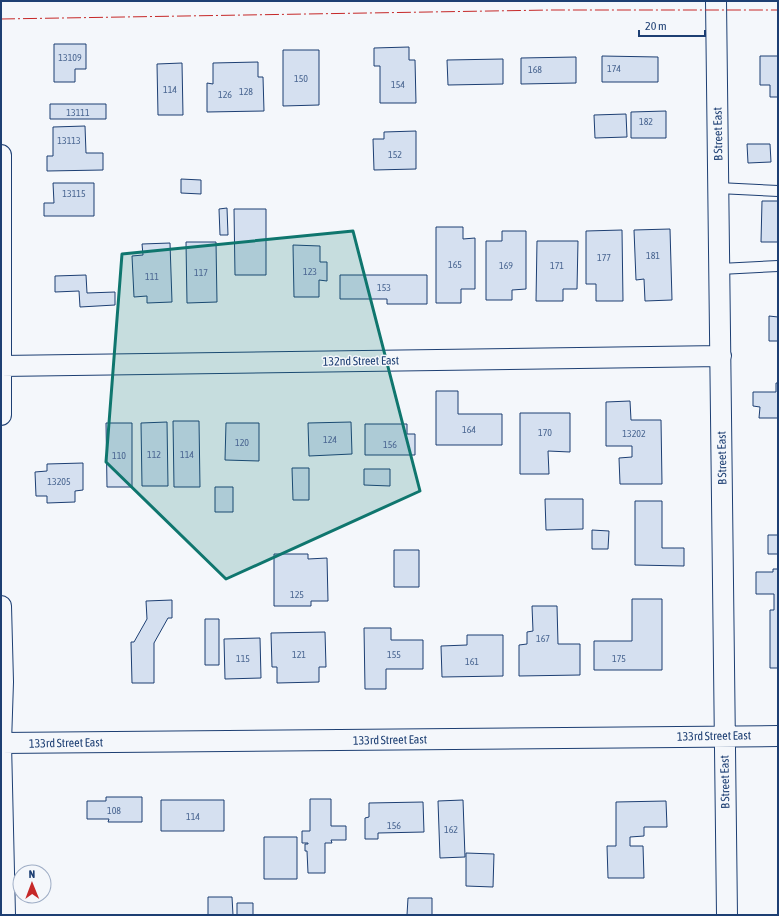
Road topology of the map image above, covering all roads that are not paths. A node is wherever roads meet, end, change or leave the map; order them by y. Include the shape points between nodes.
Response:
1 (716, 1) edge
2 (1, 155) edge
3 (718, 188) junction
4 (778, 191) edge
5 (778, 266) edge
6 (720, 269) junction
7 (721, 356) junction
8 (1, 366) edge
9 (1, 415) edge
10 (1, 606) edge
11 (724, 736) junction
12 (778, 736) edge
13 (1, 743) edge
14 (5, 915) edge
15 (727, 915) edge

1 - 3 street, B Street East
2 - 8 street
3 - 4 lane
3 - 6 street, B Street East
5 - 6 lane
6 - 7 street, B Street East
7 - 8 street, 132nd Street East
7 - 11 street, B Street East
8 - 9 street
10 - 13 street
11 - 12 street, 133rd Street East
11 - 13 street, 133rd Street East
11 - 15 street, B Street East
13 - 14 street

